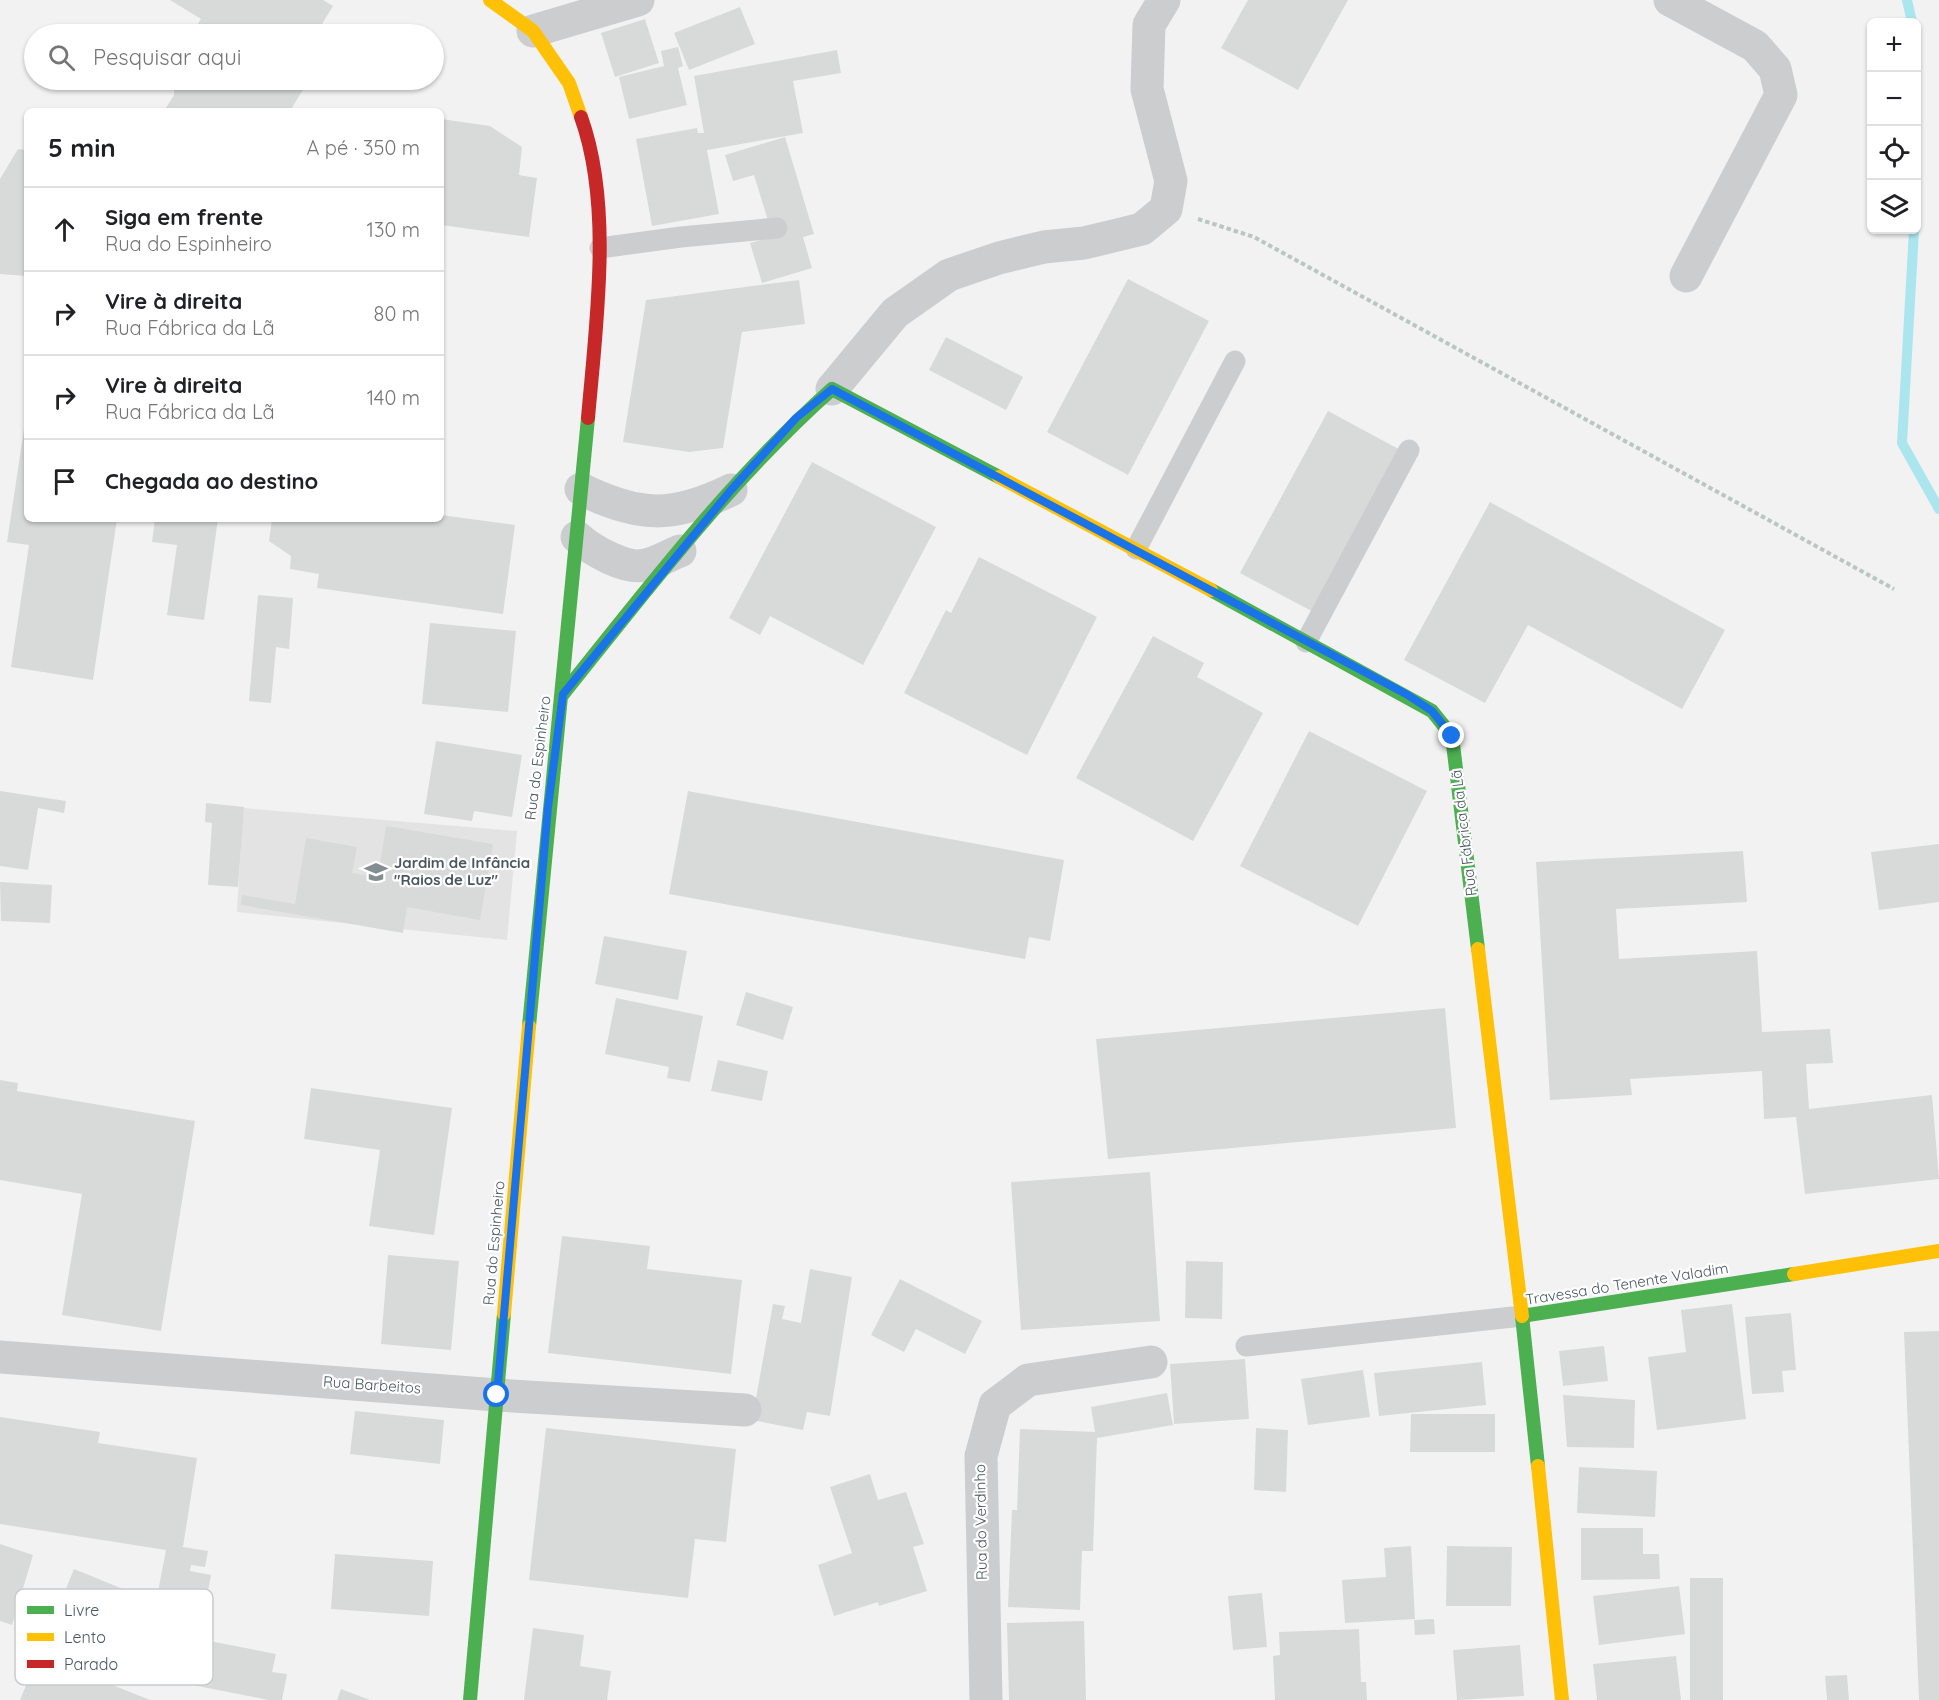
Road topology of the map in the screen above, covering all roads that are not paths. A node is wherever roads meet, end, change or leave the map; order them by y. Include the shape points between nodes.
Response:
1 (490, 0) edge
2 (638, 0) edge
3 (1164, 0) edge
4 (1670, 0) edge
5 (533, 31) junction
6 (777, 228) dead end
7 (600, 248) junction
8 (1686, 276) dead end
9 (1235, 361) dead end
10 (832, 389) junction
11 (1409, 450) dead end
12 (581, 489) junction
13 (731, 490) junction
14 (577, 537) junction
15 (1136, 549) junction
16 (680, 551) junction
17 (1306, 642) junction
18 (563, 694) junction
19 (1939, 1251) edge
20 (1522, 1316) junction
21 (1246, 1346) dead end
22 (0, 1357) edge
23 (1151, 1362) dead end
24 (497, 1395) junction
25 (745, 1410) dead end
26 (470, 1700) edge
27 (986, 1700) edge
28 (1562, 1700) edge

1 - 5 street, Rua do Espinheiro
2 - 5 street
3 - 10 street via 1149,24 1147,89 1171,181 1166,209 1142,229 1084,243 1044,247 949,275 895,313
4 - 8 street via 1755,46 1775,69 1781,95
5 - 7 street, Rua do Espinheiro via 569,83 591,145
6 - 7 lane
7 - 12 street, Rua do Espinheiro
9 - 15 lane
10 - 13 street via 796,418
10 - 15 street, Rua Fábrica da Lã
11 - 17 lane
12 - 13 street via 602,500 657,512 686,509
12 - 14 street, Rua do Espinheiro
13 - 16 street
14 - 16 street via 607,558 643,566
14 - 18 street, Rua do Espinheiro
15 - 17 street, Rua Fábrica da Lã
16 - 18 street
17 - 20 street, Rua Fábrica da Lã via 1423,705 1452,736
18 - 24 street, Rua do Espinheiro via 548,807
19 - 20 street, Travessa do Tenente Valadim
20 - 21 lane
20 - 28 street, Travessa do Tenente Valadim
22 - 24 street, Rua Barbeitos
23 - 27 street, Rua do Verdinho via 1028,1380 995,1405 981,1455
24 - 25 street, Rua Barbeitos
24 - 26 street, Rua do Espinheiro

